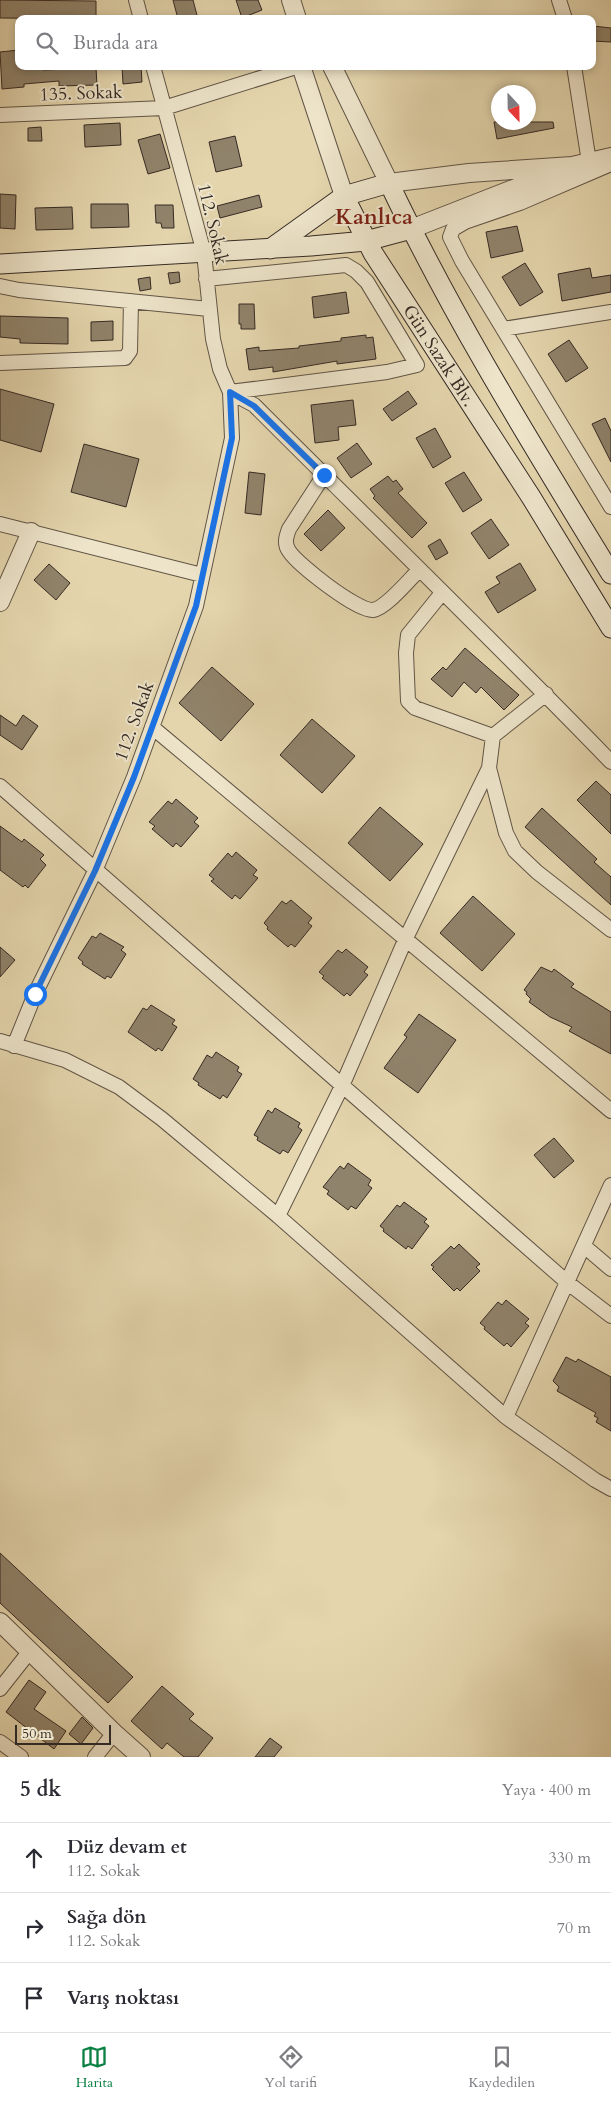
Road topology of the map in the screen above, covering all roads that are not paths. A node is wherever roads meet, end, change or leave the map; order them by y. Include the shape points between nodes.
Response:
1 (136, 0) edge
2 (291, 0) edge
3 (559, 0) edge
4 (139, 15) edge
5 (296, 15) edge
6 (564, 15) edge
7 (154, 70) edge
8 (287, 70) edge
9 (301, 70) edge
10 (334, 70) edge
11 (574, 70) edge
12 (164, 108) junction
13 (0, 115) edge
14 (611, 157) edge
15 (581, 164) junction
16 (611, 164) edge
17 (389, 183) junction
18 (344, 196) junction
19 (411, 229) junction
20 (366, 241) junction
21 (270, 248) junction
22 (204, 253) junction
23 (0, 264) edge
24 (206, 279) junction
25 (0, 286) edge
26 (131, 301) junction
27 (209, 309) junction
28 (611, 312) edge
29 (503, 329) junction
30 (0, 363) edge
31 (230, 392) junction
32 (324, 475) junction
33 (611, 507) edge
34 (0, 524) edge
35 (32, 532) junction
36 (419, 570) junction
37 (611, 574) edge
38 (202, 575) junction
39 (442, 592) junction
40 (0, 602) edge
41 (611, 628) edge
42 (546, 694) junction
43 (152, 726) junction
44 (493, 736) junction
45 (611, 762) edge
46 (489, 768) junction
47 (0, 786) edge
48 (95, 871) junction
49 (611, 930) edge
50 (406, 938) junction
51 (0, 1041) edge
52 (14, 1046) junction
53 (342, 1086) junction
54 (611, 1111) edge
55 (611, 1185) edge
56 (278, 1216) junction
57 (584, 1246) junction
58 (611, 1269) edge
59 (568, 1283) junction
60 (611, 1316) edge
61 (506, 1418) junction
62 (611, 1489) edge
63 (0, 1622) edge
64 (30, 1651) junction
65 (0, 1689) edge
66 (114, 1733) junction
67 (0, 1742) edge
68 (20, 1757) edge
69 (95, 1757) edge
70 (141, 1757) edge

1 - 4 street
2 - 5 street
3 - 6 street
7 - 12 street, 112. Sokak
8 - 12 street, 135. Sokak
9 - 18 street, Gün Sazak Blv.
10 - 17 street, Gün Sazak Blv.
11 - 15 street
12 - 13 street, 135. Sokak
12 - 22 street, 112. Sokak
14 - 15 street
15 - 17 street
15 - 19 street
16 - 29 street via 453,229 450,238
17 - 18 main road
17 - 19 main road, Gün Sazak Blv.
18 - 20 main road, Gün Sazak Blv.
18 - 21 main road
19 - 20 main road
19 - 37 main road, Gün Sazak Blv. via 531,443
20 - 21 main road
20 - 41 main road, Gün Sazak Blv.
21 - 22 main road
22 - 23 main road
22 - 24 street, 112. Sokak
24 - 27 street, 112. Sokak
24 - 31 street via 346,265 367,282 417,365 387,372
25 - 26 street
26 - 27 street
26 - 30 street via 130,351 125,358
27 - 31 street, 112. Sokak via 220,369
28 - 29 street
29 - 33 street
31 - 32 street via 254,406
31 - 38 street, 112. Sokak via 232,438
32 - 36 street
32 - 36 street via 286,537 289,551 295,558 336,592 368,610 381,608
34 - 35 street
35 - 38 street
35 - 40 street
36 - 39 street
38 - 43 street, 112. Sokak via 196,606
39 - 42 street
39 - 44 street via 408,635 408,701 415,708
42 - 44 street
42 - 45 street
43 - 48 street, 112. Sokak
43 - 50 street
44 - 46 street
46 - 49 street via 514,851
46 - 50 street
47 - 48 street
48 - 52 street, 112. Sokak via 35,994
48 - 53 street
50 - 53 street
50 - 54 street
51 - 52 street
52 - 56 street via 65,1060 119,1087
53 - 56 street
53 - 59 street
55 - 57 street
56 - 61 street
57 - 58 street
57 - 59 street
59 - 60 street
59 - 61 street
61 - 62 street
63 - 64 street
64 - 65 street
64 - 66 street
66 - 69 street
66 - 70 street
67 - 68 street

